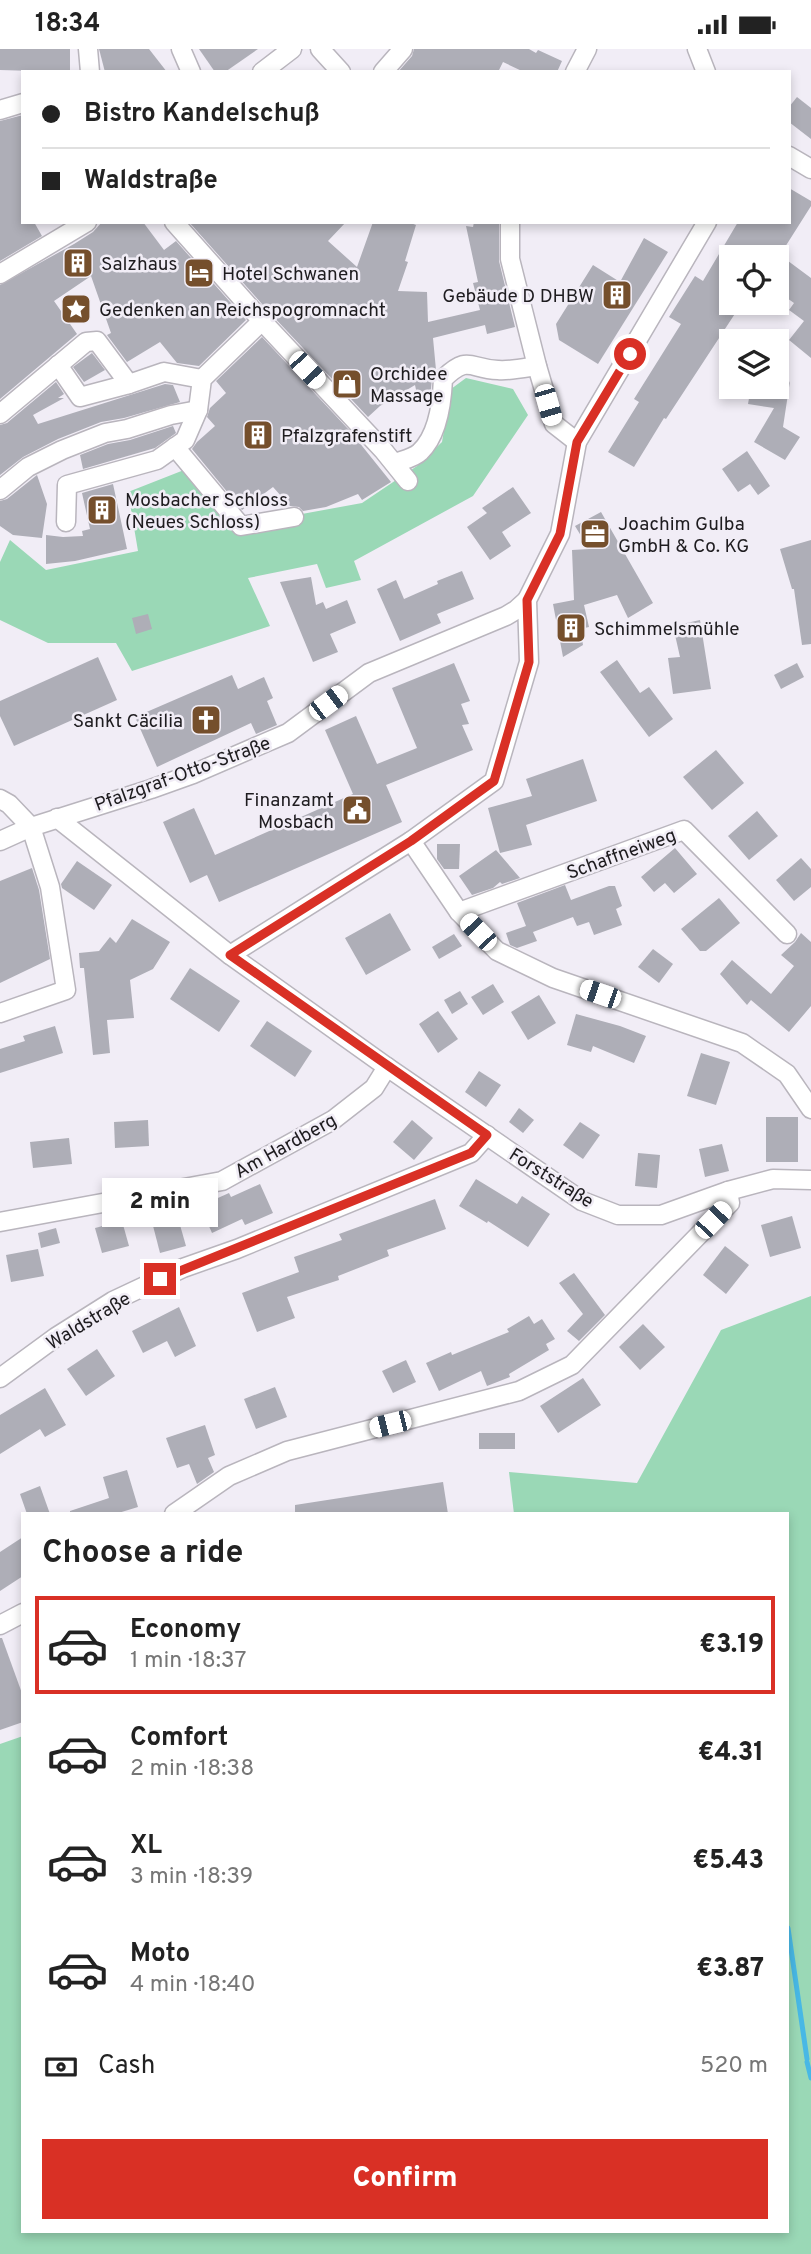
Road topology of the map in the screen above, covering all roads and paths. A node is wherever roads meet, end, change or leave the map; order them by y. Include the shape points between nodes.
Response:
1 (88, 49) edge
2 (181, 49) edge
3 (292, 49) edge
4 (320, 49) edge
5 (403, 49) edge
6 (587, 49) edge
7 (697, 49) edge
8 (90, 70) edge
9 (190, 70) edge
10 (265, 70) edge
11 (339, 70) edge
12 (385, 70) edge
13 (576, 70) edge
14 (705, 70) edge
15 (21, 104) edge
16 (0, 110) edge
17 (791, 157) edge
18 (811, 169) edge
19 (84, 224) edge
20 (176, 224) edge
21 (510, 224) edge
22 (706, 224) edge
23 (0, 274) edge
24 (262, 321) junction
25 (58, 365) junction
26 (537, 366) junction
27 (202, 379) junction
28 (129, 384) junction
29 (198, 410) junction
30 (0, 414) edge
31 (577, 442) junction
32 (175, 447) junction
33 (395, 463) junction
34 (408, 481) dead end
35 (0, 490) edge
36 (294, 517) dead end
37 (66, 522) dead end
38 (527, 600) junction
39 (0, 799) edge
40 (57, 818) junction
41 (31, 827) junction
42 (0, 841) edge
43 (411, 841) junction
44 (459, 912) junction
45 (787, 934) dead end
46 (230, 955) junction
47 (0, 1013) edge
48 (387, 1067) junction
49 (811, 1109) edge
50 (487, 1135) junction
51 (811, 1180) edge
52 (728, 1191) junction
53 (0, 1222) edge
54 (0, 1378) edge
55 (177, 1512) edge
56 (21, 1614) edge
57 (0, 1625) edge

1 - 8 street
2 - 9 street
3 - 10 street
4 - 11 street
5 - 12 street
6 - 13 street
7 - 14 street
15 - 16 street
17 - 18 street
19 - 23 street
20 - 24 street
21 - 26 street via 510,258
22 - 31 street
24 - 27 street
24 - 33 street
25 - 28 street via 80,397
25 - 28 street via 86,342 97,341
25 - 30 street
26 - 31 street via 554,424
26 - 33 street via 497,370 457,366 443,379 430,440 418,454
27 - 28 street via 164,372
27 - 29 street
29 - 32 street via 185,440
29 - 35 street via 105,433 62,450 28,467
31 - 38 street via 560,534
32 - 36 street via 241,526
32 - 37 street via 157,460 67,485
33 - 34 street
38 - 40 street, Pfalzgraf-Otto-Straße via 506,616 369,673 288,733 151,789
38 - 43 street via 529,662 494,781
39 - 41 street
40 - 41 street, Pfalzgraf-Otto-Straße
40 - 46 street, Forststraße
41 - 42 street, Pfalzgraf-Otto-Straße
41 - 47 street via 50,887 66,991
43 - 44 street
43 - 46 street
44 - 45 street, Schaffneiweg via 684,830
44 - 49 street via 497,951 553,978 742,1043 787,1074
46 - 48 street, Forststraße
48 - 50 street, Forststraße
48 - 53 street, Am Hardberg via 374,1089 333,1120 222,1181
50 - 52 street, Forststraße via 582,1201 618,1215 661,1215
50 - 54 street, Waldstraße via 471,1153 183,1268 113,1301
51 - 52 street, Forststraße via 773,1179
52 - 55 street via 730,1203 572,1364 519,1391 287,1451 229,1476
56 - 57 street

